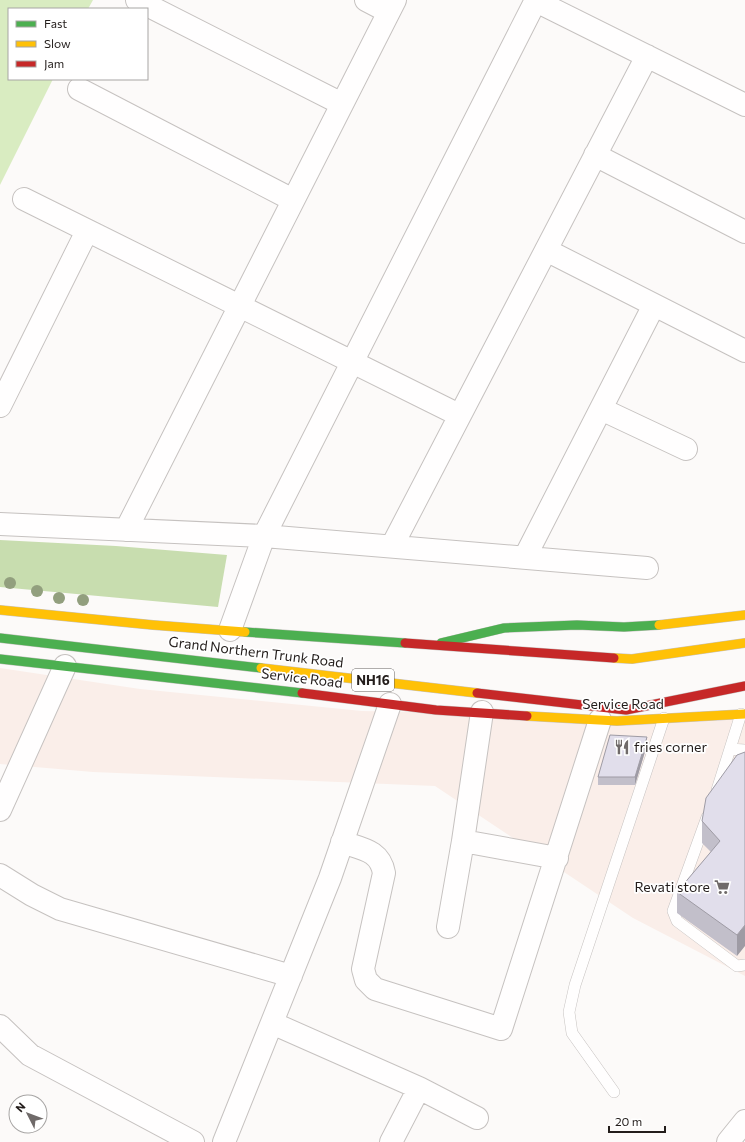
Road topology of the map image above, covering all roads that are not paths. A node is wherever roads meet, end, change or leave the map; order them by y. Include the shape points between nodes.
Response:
1 (137, 0) edge
2 (366, 0) edge
3 (536, 0) edge
4 (392, 6) edge
5 (647, 56) junction
6 (79, 89) dead end
7 (342, 104) junction
8 (745, 105) edge
9 (595, 155) junction
10 (24, 199) dead end
11 (293, 200) junction
12 (87, 231) junction
13 (745, 232) edge
14 (546, 250) junction
15 (654, 305) junction
16 (239, 306) junction
17 (745, 351) edge
18 (352, 362) junction
19 (0, 406) edge
20 (601, 409) junction
21 (459, 416) junction
22 (686, 449) dead end
23 (0, 524) edge
24 (126, 530) junction
25 (264, 536) junction
26 (392, 546) junction
27 (525, 557) junction
28 (647, 568) dead end
29 (0, 610) edge
30 (745, 616) edge
31 (230, 630) junction
32 (0, 638) edge
33 (745, 643) edge
34 (434, 645) junction
35 (0, 659) edge
36 (65, 666) junction
37 (745, 686) edge
38 (390, 704) junction
39 (482, 712) junction
40 (743, 714) edge
41 (664, 718) junction
42 (600, 720) junction
43 (730, 749) junction
44 (745, 750) edge
45 (0, 810) edge
46 (463, 841) junction
47 (342, 842) junction
48 (557, 858) junction
49 (0, 875) edge
50 (448, 927) dead end
51 (745, 966) edge
52 (291, 976) junction
53 (272, 1023) junction
54 (0, 1026) edge
55 (419, 1088) junction
56 (614, 1092) dead end
57 (477, 1118) dead end
58 (745, 1121) edge
59 (194, 1142) edge
60 (224, 1142) edge
61 (391, 1142) edge
62 (728, 1142) edge

1 - 7 street
2 - 4 street
3 - 5 street
3 - 18 street
4 - 7 street
5 - 8 street
5 - 9 street
6 - 11 street
7 - 11 street
9 - 13 street
9 - 14 street
10 - 12 street
11 - 16 street
12 - 16 street
12 - 19 street
14 - 15 street
14 - 21 street
15 - 17 street
15 - 20 street
16 - 18 street
16 - 24 street
18 - 21 street
18 - 25 street
20 - 22 street
20 - 27 street
21 - 26 street
23 - 24 street
24 - 25 street
25 - 26 street
25 - 31 street
26 - 27 street
27 - 28 street
29 - 31 main road, Grand Northern Trunk Road
30 - 34 main road via 624,627 577,625 504,628
31 - 34 main road, Grand Northern Trunk Road
32 - 37 main road, Grand Northern Trunk Road / NH16 via 626,710
33 - 34 main road, Grand Northern Trunk Road via 632,659
35 - 36 main road, Service Road
36 - 38 main road, Service Road
36 - 45 street
38 - 39 main road, Service Road
38 - 47 street
39 - 42 main road, Service Road
39 - 46 street
40 - 41 main road, Service Road
40 - 43 lane
41 - 42 main road, Service Road
41 - 56 lane via 575,985 569,1012 572,1034
42 - 48 street
43 - 44 lane
43 - 51 lane via 673,911 677,920 737,966
46 - 48 street
46 - 50 street
47 - 48 street via 374,854 382,862 384,873 363,969 366,980 375,989 501,1029
47 - 52 street
49 - 52 street via 60,909
52 - 53 street
53 - 55 street
53 - 60 street
54 - 59 street via 30,1055
55 - 57 street
55 - 61 street
58 - 62 street

